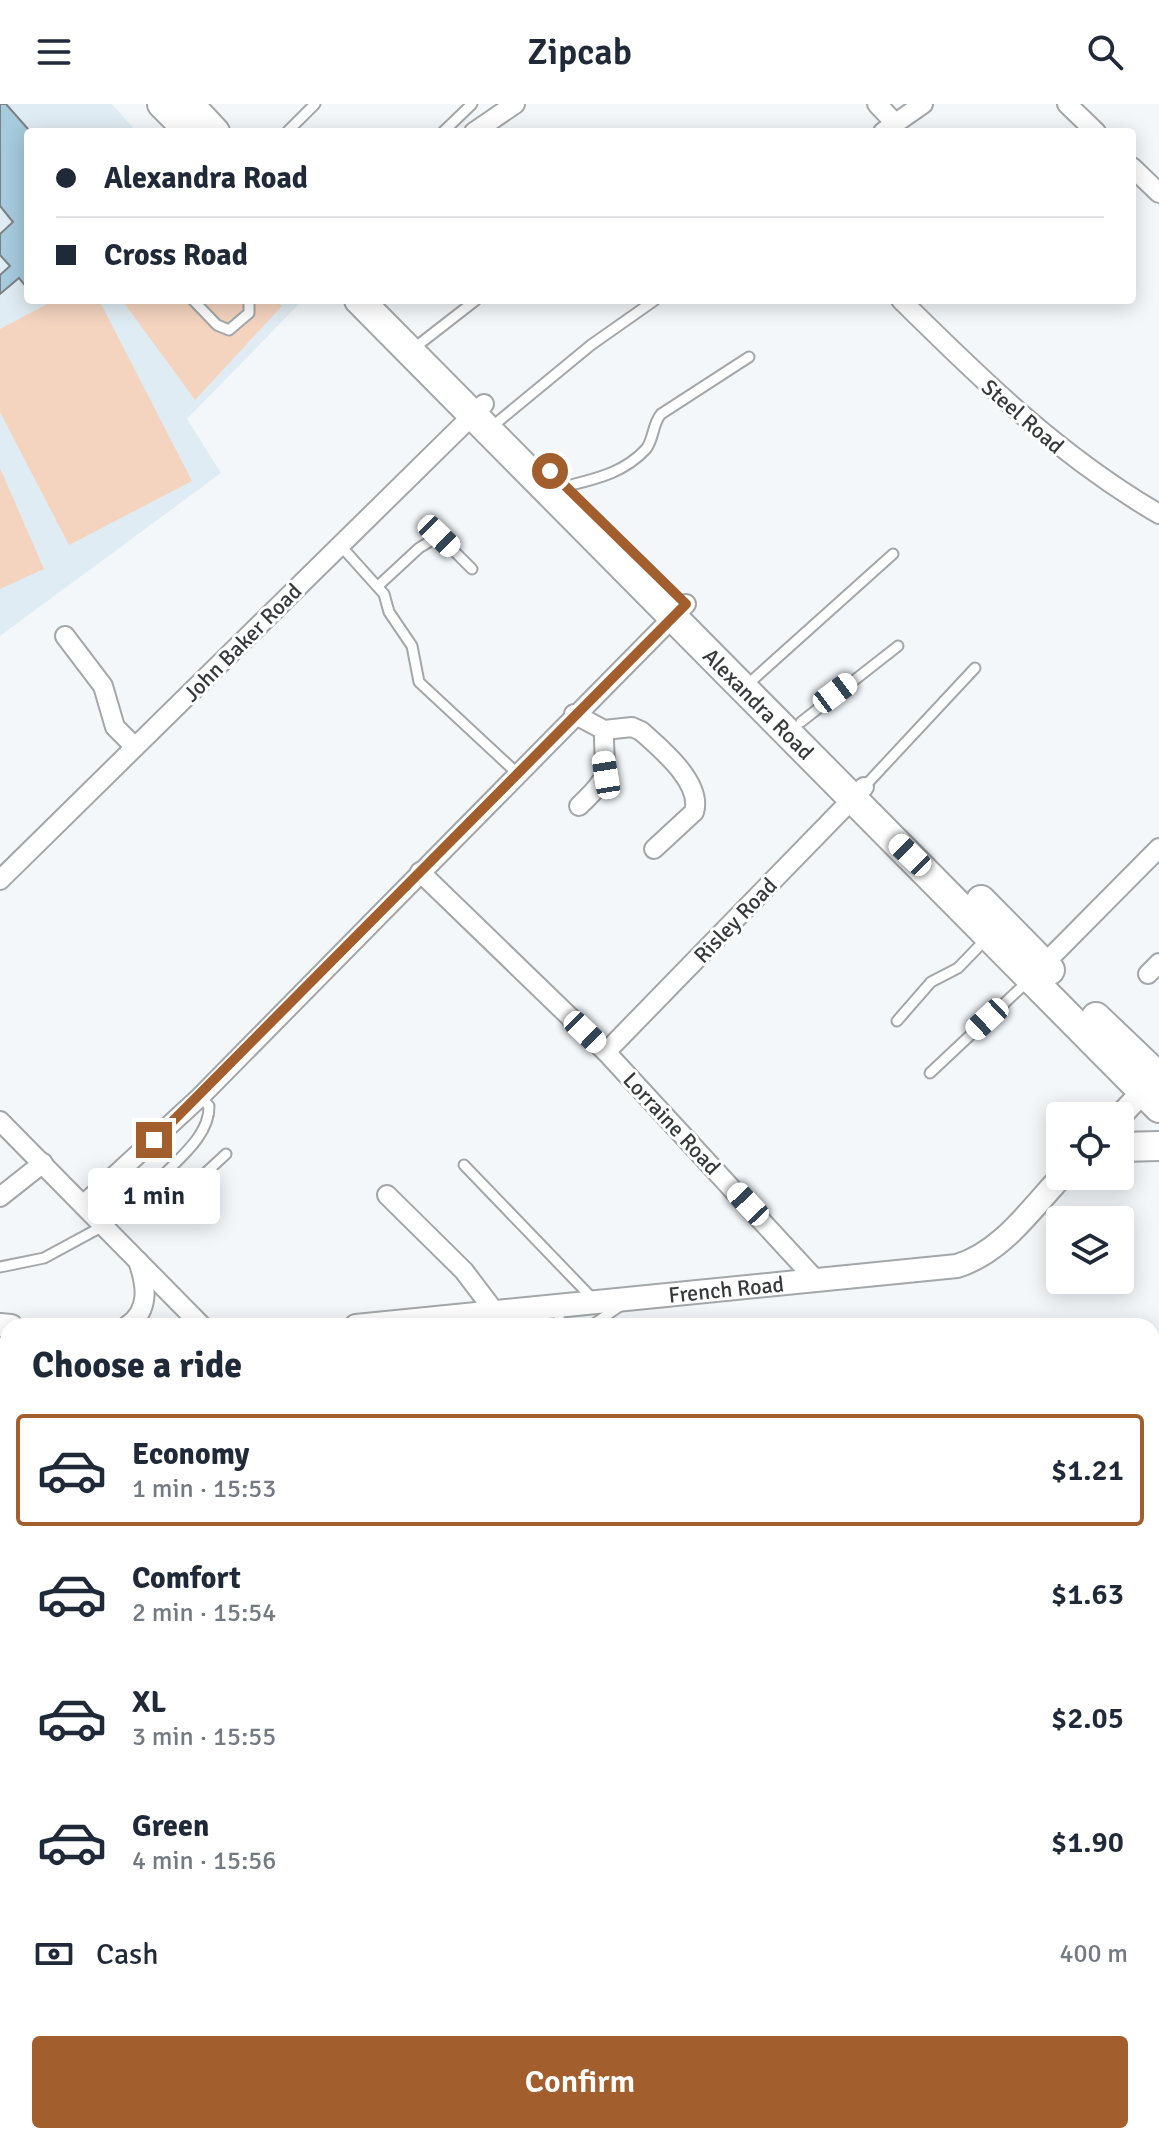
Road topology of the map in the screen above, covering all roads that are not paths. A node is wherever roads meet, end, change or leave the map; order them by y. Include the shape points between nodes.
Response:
1 (315, 104) edge
2 (472, 104) edge
3 (515, 104) edge
4 (877, 104) edge
5 (923, 104) edge
6 (1067, 104) edge
7 (172, 105) edge
8 (889, 127) edge
9 (187, 128) edge
10 (209, 128) edge
11 (291, 128) edge
12 (447, 128) edge
13 (480, 128) edge
14 (1092, 128) edge
15 (1136, 171) edge
16 (1159, 193) edge
17 (197, 304) edge
18 (249, 304) edge
19 (364, 304) edge
20 (383, 304) edge
21 (471, 304) edge
22 (649, 304) edge
23 (905, 304) edge
24 (422, 342) junction
25 (749, 357) dead end
26 (486, 412) junction
27 (557, 488) junction
28 (1159, 514) edge
29 (340, 545) junction
30 (893, 554) dead end
31 (472, 569) dead end
32 (378, 586) junction
33 (681, 611) junction
34 (65, 636) dead end
35 (898, 646) dead end
36 (975, 668) dead end
37 (750, 682) junction
38 (574, 714) junction
39 (801, 722) junction
40 (604, 730) junction
41 (135, 747) junction
42 (518, 774) junction
43 (859, 793) junction
44 (579, 806) dead end
45 (1159, 848) edge
46 (654, 849) dead end
47 (420, 872) junction
48 (0, 880) edge
49 (989, 936) junction
50 (1037, 971) junction
51 (897, 1021) dead end
52 (606, 1052) junction
53 (930, 1073) dead end
54 (1155, 1088) edge
55 (200, 1097) junction
56 (1134, 1105) edge
57 (0, 1121) edge
58 (1159, 1146) edge
59 (1134, 1147) edge
60 (226, 1154) dead end
61 (43, 1163) junction
62 (464, 1165) dead end
63 (1049, 1190) edge
64 (387, 1195) dead end
65 (0, 1197) edge
66 (84, 1204) junction
67 (105, 1225) junction
68 (137, 1259) junction
69 (0, 1267) edge
70 (815, 1279) junction
71 (637, 1297) junction
72 (596, 1302) junction
73 (495, 1312) junction
74 (559, 1316) edge
75 (134, 1318) edge
76 (194, 1318) edge
77 (435, 1318) edge
78 (507, 1318) edge
79 (604, 1318) edge

1 - 11 lane
2 - 12 lane
3 - 13 street
4 - 8 street
5 - 8 street
6 - 14 street
7 - 9 main road
7 - 10 main road
15 - 16 street
17 - 18 lane via 229,330 249,313
19 - 26 main road, Alexandra Road
20 - 24 main road, Alexandra Road
21 - 24 lane
22 - 26 lane
23 - 28 street, Steel Road via 1046,438
24 - 26 main road, Alexandra Road
25 - 27 lane via 661,414 649,446 616,472
26 - 27 main road, Alexandra Road
26 - 29 street, John Baker Road
27 - 33 main road, Alexandra Road
29 - 32 lane
29 - 41 street, John Baker Road
30 - 37 lane
31 - 32 lane via 439,536
32 - 42 lane via 412,646 419,682
33 - 37 main road, Alexandra Road
33 - 38 street
34 - 41 street via 103,686 111,721
35 - 39 lane
36 - 43 lane
37 - 39 main road, Alexandra Road
37 - 43 main road, Alexandra Road
38 - 40 street
38 - 42 street
39 - 43 main road, Alexandra Road
40 - 44 street via 604,783
40 - 46 street via 641,731 685,777 695,797 690,819
41 - 48 street, John Baker Road
42 - 47 street
43 - 49 main road, Alexandra Road
43 - 50 main road, Alexandra Road
43 - 52 street, Risley Road
45 - 50 street
47 - 52 street, Lorraine Road
47 - 55 street
49 - 50 main road, Alexandra Road
49 - 51 lane via 958,968 931,982
50 - 53 lane
50 - 54 main road, Alexandra Road
52 - 70 street, Lorraine Road
54 - 56 street
55 - 60 lane via 209,1106 209,1116 193,1144 156,1183 156,1199 173,1203
55 - 66 street
57 - 61 street
58 - 59 main road
61 - 65 street
61 - 66 street
62 - 72 lane
63 - 70 street, French Road via 976,1260
64 - 73 street via 464,1271
66 - 67 street
67 - 68 street
67 - 69 lane via 44,1258
68 - 75 street via 146,1295
68 - 76 street
70 - 71 street, French Road
71 - 72 street, French Road
71 - 79 lane
72 - 74 street, French Road
73 - 74 street, French Road
73 - 77 street, French Road
73 - 78 lane

